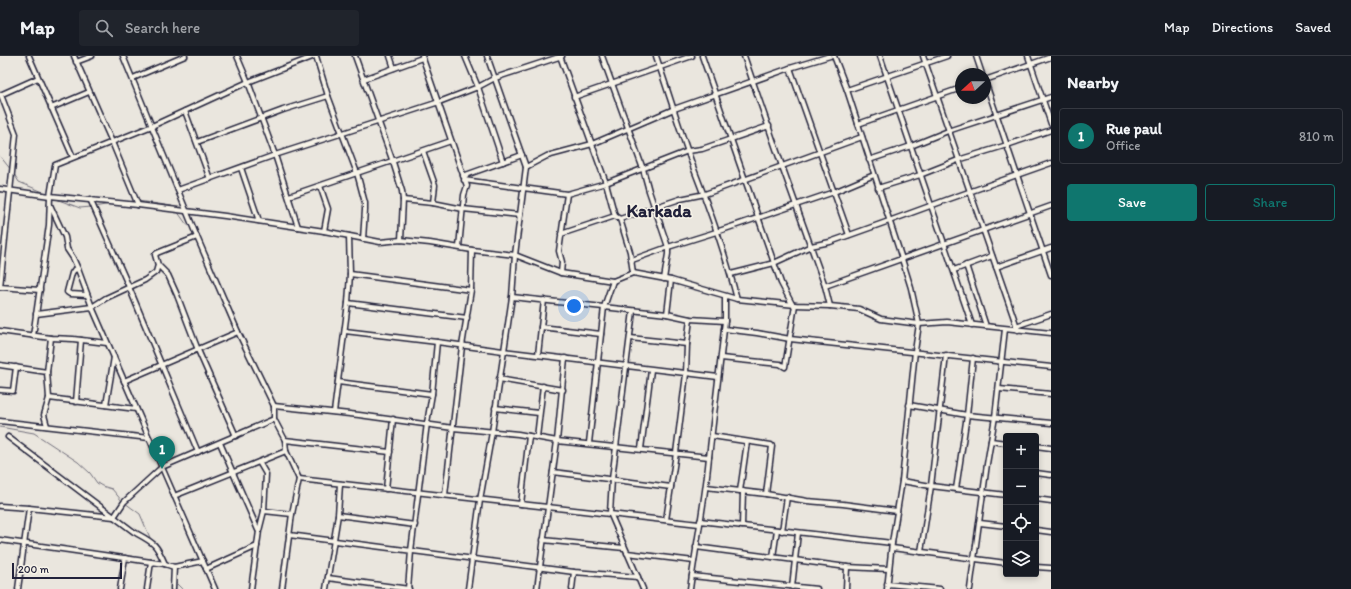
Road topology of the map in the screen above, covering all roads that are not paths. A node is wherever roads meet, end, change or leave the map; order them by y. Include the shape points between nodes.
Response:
1 (28, 56) edge
2 (74, 56) edge
3 (92, 56) edge
4 (123, 56) edge
5 (185, 56) edge
6 (237, 56) edge
7 (316, 56) edge
8 (355, 56) edge
9 (390, 56) edge
10 (466, 56) edge
11 (487, 56) edge
12 (561, 56) edge
13 (602, 56) edge
14 (656, 56) edge
15 (692, 56) edge
16 (702, 56) edge
17 (744, 56) edge
18 (830, 56) edge
19 (834, 56) edge
20 (880, 56) edge
21 (923, 56) edge
22 (946, 56) edge
23 (976, 56) edge
24 (1028, 56) edge
25 (422, 57) edge
26 (1051, 57) edge
27 (76, 62) junction
28 (925, 63) junction
29 (1031, 64) junction
30 (394, 68) junction
31 (660, 68) junction
32 (790, 68) junction
33 (980, 68) edge
34 (887, 76) junction
35 (38, 78) junction
36 (133, 78) junction
37 (495, 78) junction
38 (991, 79) edge
39 (364, 80) junction
40 (753, 81) junction
41 (248, 82) junction
42 (612, 84) junction
43 (478, 88) junction
44 (847, 90) junction
45 (955, 90) edge
46 (89, 92) junction
47 (714, 94) junction
48 (0, 95) edge
49 (328, 96) junction
50 (938, 96) junction
51 (574, 97) junction
52 (991, 98) edge
53 (1051, 98) edge
54 (1044, 100) junction
55 (438, 102) junction
56 (51, 108) junction
57 (674, 109) junction
58 (898, 110) junction
59 (185, 111) junction
60 (997, 116) junction
61 (261, 119) junction
62 (379, 121) junction
63 (858, 124) junction
64 (1051, 124) edge
65 (152, 126) junction
66 (769, 126) junction
67 (628, 128) junction
68 (1051, 130) edge
69 (948, 131) junction
70 (342, 133) junction
71 (862, 137) junction
72 (730, 139) junction
73 (451, 141) junction
74 (112, 142) junction
75 (197, 142) junction
76 (592, 144) junction
77 (1006, 145) junction
78 (911, 146) junction
79 (422, 151) junction
80 (688, 151) junction
81 (820, 152) junction
82 (275, 156) junction
83 (522, 156) junction
84 (72, 157) junction
85 (869, 160) junction
86 (958, 160) junction
87 (393, 162) junction
88 (503, 162) junction
89 (1051, 163) edge
90 (782, 166) junction
91 (526, 167) junction
92 (241, 168) junction
93 (643, 169) junction
94 (357, 173) junction
95 (874, 175) junction
96 (920, 175) junction
97 (1017, 175) junction
98 (463, 178) junction
99 (210, 179) junction
100 (745, 179) junction
101 (606, 183) junction
102 (320, 186) junction
103 (878, 188) junction
104 (0, 189) edge
105 (524, 189) junction
106 (11, 190) junction
107 (178, 190) junction
108 (834, 192) junction
109 (970, 192) junction
110 (567, 194) junction
111 (705, 194) junction
112 (50, 196) junction
113 (289, 196) junction
114 (90, 199) junction
115 (403, 200) junction
116 (433, 203) junction
117 (138, 204) junction
118 (50, 205) junction
119 (796, 205) junction
120 (932, 205) junction
121 (1051, 206) edge
122 (654, 207) junction
123 (462, 209) junction
124 (186, 212) junction
125 (1030, 213) junction
126 (520, 215) junction
127 (615, 216) junction
128 (758, 218) junction
129 (620, 219) junction
130 (259, 221) junction
131 (889, 221) junction
132 (298, 227) junction
133 (983, 230) junction
134 (324, 231) junction
135 (716, 232) junction
136 (561, 234) junction
137 (849, 235) junction
138 (349, 236) junction
139 (197, 237) junction
140 (363, 239) junction
141 (401, 240) junction
142 (945, 243) junction
143 (811, 246) junction
144 (459, 247) junction
145 (668, 247) junction
146 (1051, 248) edge
147 (472, 250) junction
148 (1043, 251) junction
149 (515, 255) junction
150 (992, 256) junction
151 (902, 259) junction
152 (632, 260) junction
153 (774, 263) junction
154 (158, 265) junction
155 (966, 265) junction
156 (996, 267) junction
157 (78, 269) junction
158 (954, 270) junction
159 (561, 273) junction
160 (633, 273) junction
161 (350, 274) junction
162 (731, 274) junction
163 (1051, 275) edge
164 (664, 279) junction
165 (670, 280) junction
166 (612, 281) junction
167 (825, 286) junction
168 (0, 287) edge
169 (129, 287) junction
170 (40, 290) junction
171 (471, 290) junction
172 (87, 295) junction
173 (725, 296) junction
174 (512, 297) junction
175 (737, 299) junction
176 (544, 300) junction
177 (348, 303) junction
178 (794, 305) junction
179 (830, 306) junction
180 (92, 307) junction
181 (604, 307) junction
182 (633, 311) junction
183 (36, 314) junction
184 (667, 314) junction
185 (1051, 314) edge
186 (467, 318) junction
187 (690, 319) junction
188 (725, 321) junction
189 (919, 324) junction
190 (972, 325) junction
191 (986, 326) junction
192 (541, 327) junction
193 (1017, 328) junction
194 (724, 329) junction
195 (1005, 329) junction
196 (0, 331) edge
197 (345, 331) junction
198 (238, 332) junction
199 (1051, 333) edge
200 (601, 334) junction
201 (33, 336) junction
202 (51, 338) junction
203 (630, 338) junction
204 (790, 339) junction
205 (81, 340) junction
206 (437, 342) junction
207 (108, 343) junction
208 (687, 344) junction
209 (462, 346) junction
210 (198, 350) junction
211 (503, 352) junction
212 (915, 352) junction
213 (538, 355) junction
214 (946, 355) junction
215 (114, 357) junction
216 (565, 358) junction
217 (721, 358) junction
218 (973, 358) junction
219 (1002, 361) junction
220 (598, 363) junction
221 (0, 365) edge
222 (161, 366) junction
223 (627, 366) junction
224 (16, 367) junction
225 (1051, 367) edge
226 (651, 370) junction
227 (47, 372) junction
228 (686, 374) junction
229 (718, 377) junction
230 (500, 379) junction
231 (124, 381) junction
232 (338, 382) junction
233 (543, 386) junction
234 (999, 389) junction
235 (0, 390) edge
236 (563, 390) junction
237 (432, 394) junction
238 (1051, 394) edge
239 (49, 398) junction
240 (76, 402) junction
241 (909, 405) junction
242 (106, 406) junction
243 (274, 406) junction
244 (495, 408) junction
245 (136, 409) junction
246 (940, 411) junction
247 (334, 412) junction
248 (539, 413) junction
249 (967, 414) junction
250 (995, 417) junction
251 (274, 419) junction
252 (393, 419) junction
253 (0, 420) edge
254 (1051, 423) edge
255 (427, 424) junction
256 (47, 426) junction
257 (453, 428) junction
258 (492, 432) junction
259 (236, 436) junction
260 (529, 436) junction
261 (712, 436) junction
262 (8, 437) dead end
263 (149, 438) junction
264 (537, 438) junction
265 (285, 440) junction
266 (557, 441) junction
267 (991, 441) junction
268 (747, 442) junction
269 (220, 443) junction
270 (589, 443) junction
271 (1003, 443) edge
272 (616, 446) junction
273 (1039, 446) edge
274 (1051, 448) edge
275 (641, 449) junction
276 (286, 451) junction
277 (198, 452) junction
278 (390, 452) junction
279 (676, 453) junction
280 (709, 457) junction
281 (259, 462) junction
282 (162, 467) junction
283 (233, 472) junction
284 (553, 472) junction
285 (1039, 473) edge
286 (1051, 475) edge
287 (299, 479) junction
288 (612, 479) junction
289 (902, 481) junction
290 (340, 484) junction
291 (931, 486) junction
292 (671, 487) junction
293 (706, 487) junction
294 (386, 489) junction
295 (956, 489) junction
296 (742, 491) junction
297 (419, 492) junction
298 (984, 492) junction
299 (766, 494) junction
300 (445, 495) junction
301 (1003, 495) edge
302 (174, 496) junction
303 (787, 497) junction
304 (1039, 499) edge
305 (480, 500) junction
306 (1051, 501) edge
307 (521, 504) junction
308 (0, 506) edge
309 (548, 507) junction
310 (29, 508) junction
311 (264, 511) junction
312 (897, 511) junction
313 (610, 513) junction
314 (292, 514) junction
315 (338, 515) junction
316 (114, 517) junction
317 (666, 520) junction
318 (700, 522) junction
319 (980, 523) junction
320 (415, 525) junction
321 (742, 526) junction
322 (1003, 526) edge
323 (777, 530) junction
324 (782, 530) junction
325 (1039, 530) edge
326 (258, 531) junction
327 (798, 532) junction
328 (1051, 532) edge
329 (289, 535) junction
330 (0, 540) edge
331 (543, 540) junction
332 (334, 541) junction
333 (24, 544) junction
334 (256, 546) junction
335 (892, 546) junction
336 (696, 547) junction
337 (624, 548) junction
338 (412, 551) junction
339 (921, 552) junction
340 (627, 553) junction
341 (773, 557) junction
342 (125, 558) junction
343 (974, 558) junction
344 (472, 559) junction
345 (794, 560) junction
346 (203, 561) junction
347 (694, 561) junction
348 (150, 562) junction
349 (1003, 563) edge
350 (165, 564) junction
351 (174, 567) junction
352 (539, 567) junction
353 (847, 567) junction
354 (1039, 567) edge
355 (1051, 568) edge
356 (206, 569) junction
357 (889, 569) junction
358 (574, 572) junction
359 (692, 576) junction
360 (638, 577) junction
361 (328, 578) junction
362 (887, 584) junction
363 (792, 587) junction
364 (18, 589) edge
365 (120, 589) edge
366 (147, 589) edge
367 (173, 589) edge
368 (215, 589) edge
369 (251, 589) edge
370 (282, 589) edge
371 (326, 589) edge
372 (409, 589) edge
373 (468, 589) edge
374 (537, 589) edge
375 (572, 589) edge
376 (643, 589) edge
377 (690, 589) edge
378 (817, 589) edge
379 (846, 589) edge
380 (887, 589) edge
381 (940, 589) edge
382 (970, 589) edge

1 - 35 street
2 - 27 street
3 - 27 street
4 - 36 street
5 - 36 street
6 - 41 street
7 - 41 street
7 - 49 street
8 - 39 street
9 - 30 street
10 - 43 street
11 - 37 street
12 - 37 street
12 - 51 street
13 - 42 street
14 - 31 street
15 - 31 street
16 - 47 street
17 - 40 street
18 - 32 street
19 - 44 street
20 - 34 street
21 - 28 street
22 - 28 street
23 - 33 street
24 - 29 street
25 - 30 street
25 - 55 street
26 - 29 street
27 - 46 street
28 - 34 street
28 - 50 street
29 - 38 street
29 - 54 street
30 - 39 street
31 - 42 street
31 - 57 street
32 - 40 street
32 - 81 street
34 - 44 street
34 - 58 street
35 - 48 street
35 - 56 street
36 - 65 street
37 - 43 street
37 - 83 street
39 - 62 street
40 - 47 street
40 - 66 street
41 - 59 street
41 - 61 street
42 - 51 street
42 - 67 street
43 - 55 street
43 - 88 street
44 - 63 street
45 - 50 street
46 - 56 street
46 - 74 street
47 - 57 street
47 - 72 street
48 - 106 street via 16,134
49 - 61 street
49 - 70 street
50 - 58 street
50 - 69 street
51 - 76 street
52 - 60 street
53 - 54 street
54 - 60 street
54 - 64 street
55 - 62 street
55 - 73 street
56 - 84 street
57 - 67 street
57 - 80 street
58 - 63 street
58 - 78 street
59 - 65 street
59 - 75 street
60 - 69 street
60 - 77 street
61 - 75 street
61 - 82 street
62 - 70 street
62 - 87 street
63 - 71 street
65 - 74 street
65 - 107 street
66 - 72 street
66 - 90 street
67 - 76 street
67 - 93 street
68 - 77 street
69 - 78 street
69 - 86 street
70 - 82 street
70 - 94 street
71 - 81 street
71 - 85 street
72 - 80 street
72 - 100 street
73 - 79 street
73 - 98 street
74 - 84 street
74 - 117 street
75 - 99 street
76 - 91 street via 547,156
76 - 101 street
77 - 86 street
77 - 97 street
78 - 85 street
78 - 96 street
79 - 87 street
79 - 116 street via 434,182
80 - 93 street
80 - 111 street
81 - 90 street
81 - 108 street
82 - 92 street
82 - 113 street
83 - 88 street
83 - 91 street
84 - 112 street via 55,165
85 - 95 street
86 - 96 street
86 - 109 street
87 - 94 street
87 - 115 street
88 - 98 street
89 - 97 street
90 - 100 street
90 - 119 street
91 - 105 street
92 - 99 street
92 - 130 street
93 - 101 street
93 - 122 street
94 - 102 street
94 - 140 street via 365,206
95 - 103 street
95 - 108 street
96 - 103 street
96 - 120 street
97 - 109 street
97 - 125 street
98 - 105 street
98 - 123 street via 467,186
99 - 107 street
100 - 111 street
100 - 128 street
101 - 110 street
101 - 127 street
102 - 113 street
102 - 134 street via 328,209
103 - 131 street
104 - 106 street
105 - 110 street
105 - 126 street
106 - 112 street
106 - 168 street
107 - 124 street
108 - 119 street
108 - 137 street
109 - 120 street
109 - 133 street
110 - 136 street
111 - 122 street via 680,198
111 - 135 street
112 - 114 street
112 - 118 street
113 - 132 street
114 - 117 street
114 - 169 street
115 - 116 street
115 - 141 street
116 - 123 street
117 - 124 street
118 - 157 street via 65,237 67,249
118 - 170 street
119 - 128 street
119 - 143 street
120 - 131 street
120 - 142 street
121 - 125 street
122 - 129 street
122 - 145 street
123 - 126 street
123 - 144 street
124 - 130 street
124 - 139 street
125 - 133 street
125 - 148 street
126 - 149 street
127 - 129 street
127 - 136 street
128 - 135 street
128 - 153 street
129 - 152 street
130 - 132 street
131 - 137 street
131 - 151 street
132 - 134 street
133 - 142 street
133 - 150 street
134 - 138 street
135 - 145 street
135 - 162 street
136 - 159 street
137 - 143 street
138 - 140 street
138 - 161 street
139 - 154 street via 156,253
139 - 198 street
140 - 141 street via 380,242
141 - 144 street
142 - 151 street
142 - 158 street
143 - 153 street
143 - 167 street
144 - 147 street
145 - 152 street
145 - 164 street
146 - 148 street
147 - 149 street
147 - 171 street
148 - 156 street
148 - 163 street
149 - 159 street
149 - 174 street
150 - 155 street
150 - 156 street
151 - 167 street
151 - 189 street
152 - 160 street
153 - 162 street
153 - 178 street via 781,283
154 - 169 street via 156,272
154 - 210 street via 168,275
155 - 158 street
155 - 191 street
156 - 193 street
157 - 172 street
157 - 172 street via 72,273 68,292
158 - 190 street
159 - 166 street
160 - 164 street
160 - 166 street
161 - 171 street
161 - 177 street
162 - 175 street
164 - 165 street
165 - 173 street
165 - 184 street
166 - 181 street
167 - 179 street
168 - 170 street
169 - 180 street
169 - 222 street
170 - 183 street
171 - 186 street
172 - 180 street
173 - 175 street
173 - 188 street
174 - 176 street
174 - 211 street
175 - 178 street
176 - 181 street
176 - 192 street
177 - 186 street
177 - 197 street
178 - 179 street
178 - 204 street
179 - 189 street via 859,310 881,319
180 - 183 street
180 - 207 street
181 - 182 street
181 - 200 street
182 - 184 street
182 - 203 street
183 - 201 street
184 - 187 street
185 - 193 street
186 - 209 street
187 - 188 street
187 - 208 street
188 - 194 street
189 - 190 street via 947,322
189 - 212 street
190 - 191 street
191 - 195 street
192 - 200 street
192 - 213 street
193 - 195 street
193 - 199 street
194 - 204 street
194 - 217 street
195 - 219 street
196 - 201 street
197 - 206 street
197 - 232 street
198 - 210 street
198 - 243 street
200 - 220 street
201 - 202 street
202 - 205 street
202 - 227 street
203 - 208 street
203 - 223 street
204 - 212 street
204 - 217 street via 786,367 780,364
205 - 207 street
205 - 240 street
206 - 209 street
206 - 237 street
207 - 215 street
208 - 228 street
209 - 211 street
209 - 257 street
210 - 222 street
210 - 259 street
211 - 213 street
211 - 230 street
212 - 214 street
212 - 241 street
213 - 216 street
214 - 218 street
214 - 246 street
215 - 231 street
215 - 242 street
216 - 220 street
216 - 236 street
217 - 229 street
218 - 219 street
218 - 249 street
219 - 225 street
219 - 234 street
220 - 223 street
220 - 270 street
221 - 224 street
222 - 231 street
222 - 277 street
223 - 226 street
223 - 272 street
224 - 227 street
224 - 235 street via 13,391
226 - 228 street
226 - 275 street
227 - 239 street
228 - 229 street
228 - 279 street
229 - 261 street
230 - 233 street
230 - 244 street
231 - 245 street
232 - 237 street
232 - 247 street
233 - 236 street
233 - 248 street
234 - 238 street
234 - 250 street
236 - 266 street
237 - 255 street
239 - 240 street
239 - 256 street via 44,415
240 - 242 street
241 - 246 street
241 - 289 street
242 - 245 street
243 - 247 street
243 - 251 street
244 - 248 street
244 - 258 street
245 - 263 street
246 - 249 street
246 - 291 street
247 - 252 street
248 - 264 street
249 - 250 street
249 - 295 street
250 - 254 street
250 - 267 street
251 - 259 street
251 - 265 street
252 - 255 street
252 - 278 street
253 - 256 street
255 - 257 street
255 - 297 street
256 - 263 street
257 - 258 street
257 - 300 street
258 - 260 street
258 - 305 street
259 - 269 street
260 - 264 street
260 - 307 street
261 - 268 street
261 - 280 street
262 - 316 street
263 - 282 street
264 - 266 street
265 - 276 street
265 - 278 street
266 - 270 street
266 - 284 street
267 - 271 street
267 - 298 street
268 - 296 street
268 - 299 street via 772,446
269 - 277 street
269 - 283 street
270 - 272 street
272 - 275 street
272 - 288 street
273 - 274 street
275 - 279 street
276 - 281 street
276 - 287 street
277 - 282 street
278 - 294 street
279 - 280 street
279 - 292 street
280 - 293 street
281 - 283 street
281 - 311 street via 266,474
282 - 302 street
282 - 316 street via 124,502
283 - 302 street
283 - 326 street
284 - 288 street
284 - 309 street
285 - 286 street
287 - 290 street
287 - 314 street
288 - 292 street
288 - 313 street
289 - 291 street
289 - 312 street
290 - 294 street
290 - 315 street
291 - 295 street
291 - 339 street
292 - 317 street
293 - 296 street
293 - 318 street
294 - 297 street
295 - 298 street
296 - 299 street
296 - 321 street
297 - 300 street
297 - 320 street
298 - 301 street
298 - 319 street
299 - 303 street
300 - 305 street
302 - 346 street
303 - 312 street
303 - 324 street
304 - 306 street
305 - 307 street
305 - 344 street
307 - 309 street
308 - 310 street
309 - 313 street
309 - 331 street
310 - 316 street
310 - 333 street
311 - 314 street
311 - 326 street
312 - 335 street
313 - 317 street
313 - 337 street
314 - 329 street
315 - 320 street
315 - 332 street
316 - 350 street via 152,542
317 - 318 street
318 - 321 street
318 - 336 street
319 - 322 street
319 - 343 street
320 - 338 street
321 - 323 street
323 - 324 street
323 - 341 street
324 - 327 street
325 - 328 street
326 - 334 street
327 - 335 street
327 - 345 street
329 - 332 street
329 - 370 street
330 - 333 street
331 - 337 street
331 - 352 street
332 - 338 street
332 - 361 street
333 - 342 street
333 - 364 street
334 - 356 street
334 - 369 street
335 - 339 street
335 - 357 street
336 - 341 street
336 - 347 street
337 - 340 street
338 - 344 street
338 - 372 street
339 - 343 street
340 - 347 street
340 - 360 street
341 - 345 street
342 - 348 street
342 - 365 street
343 - 349 street
343 - 382 street
344 - 352 street
344 - 373 street
345 - 353 street
345 - 363 street
346 - 351 street
346 - 356 street
347 - 359 street
348 - 350 street
348 - 366 street
350 - 351 street
351 - 367 street
352 - 358 street
352 - 374 street
353 - 357 street
353 - 379 street
354 - 355 street
356 - 368 street
357 - 362 street
358 - 360 street
358 - 375 street
359 - 363 street
359 - 377 street
360 - 376 street
361 - 371 street
361 - 372 street
362 - 380 street
362 - 381 street
363 - 378 street

